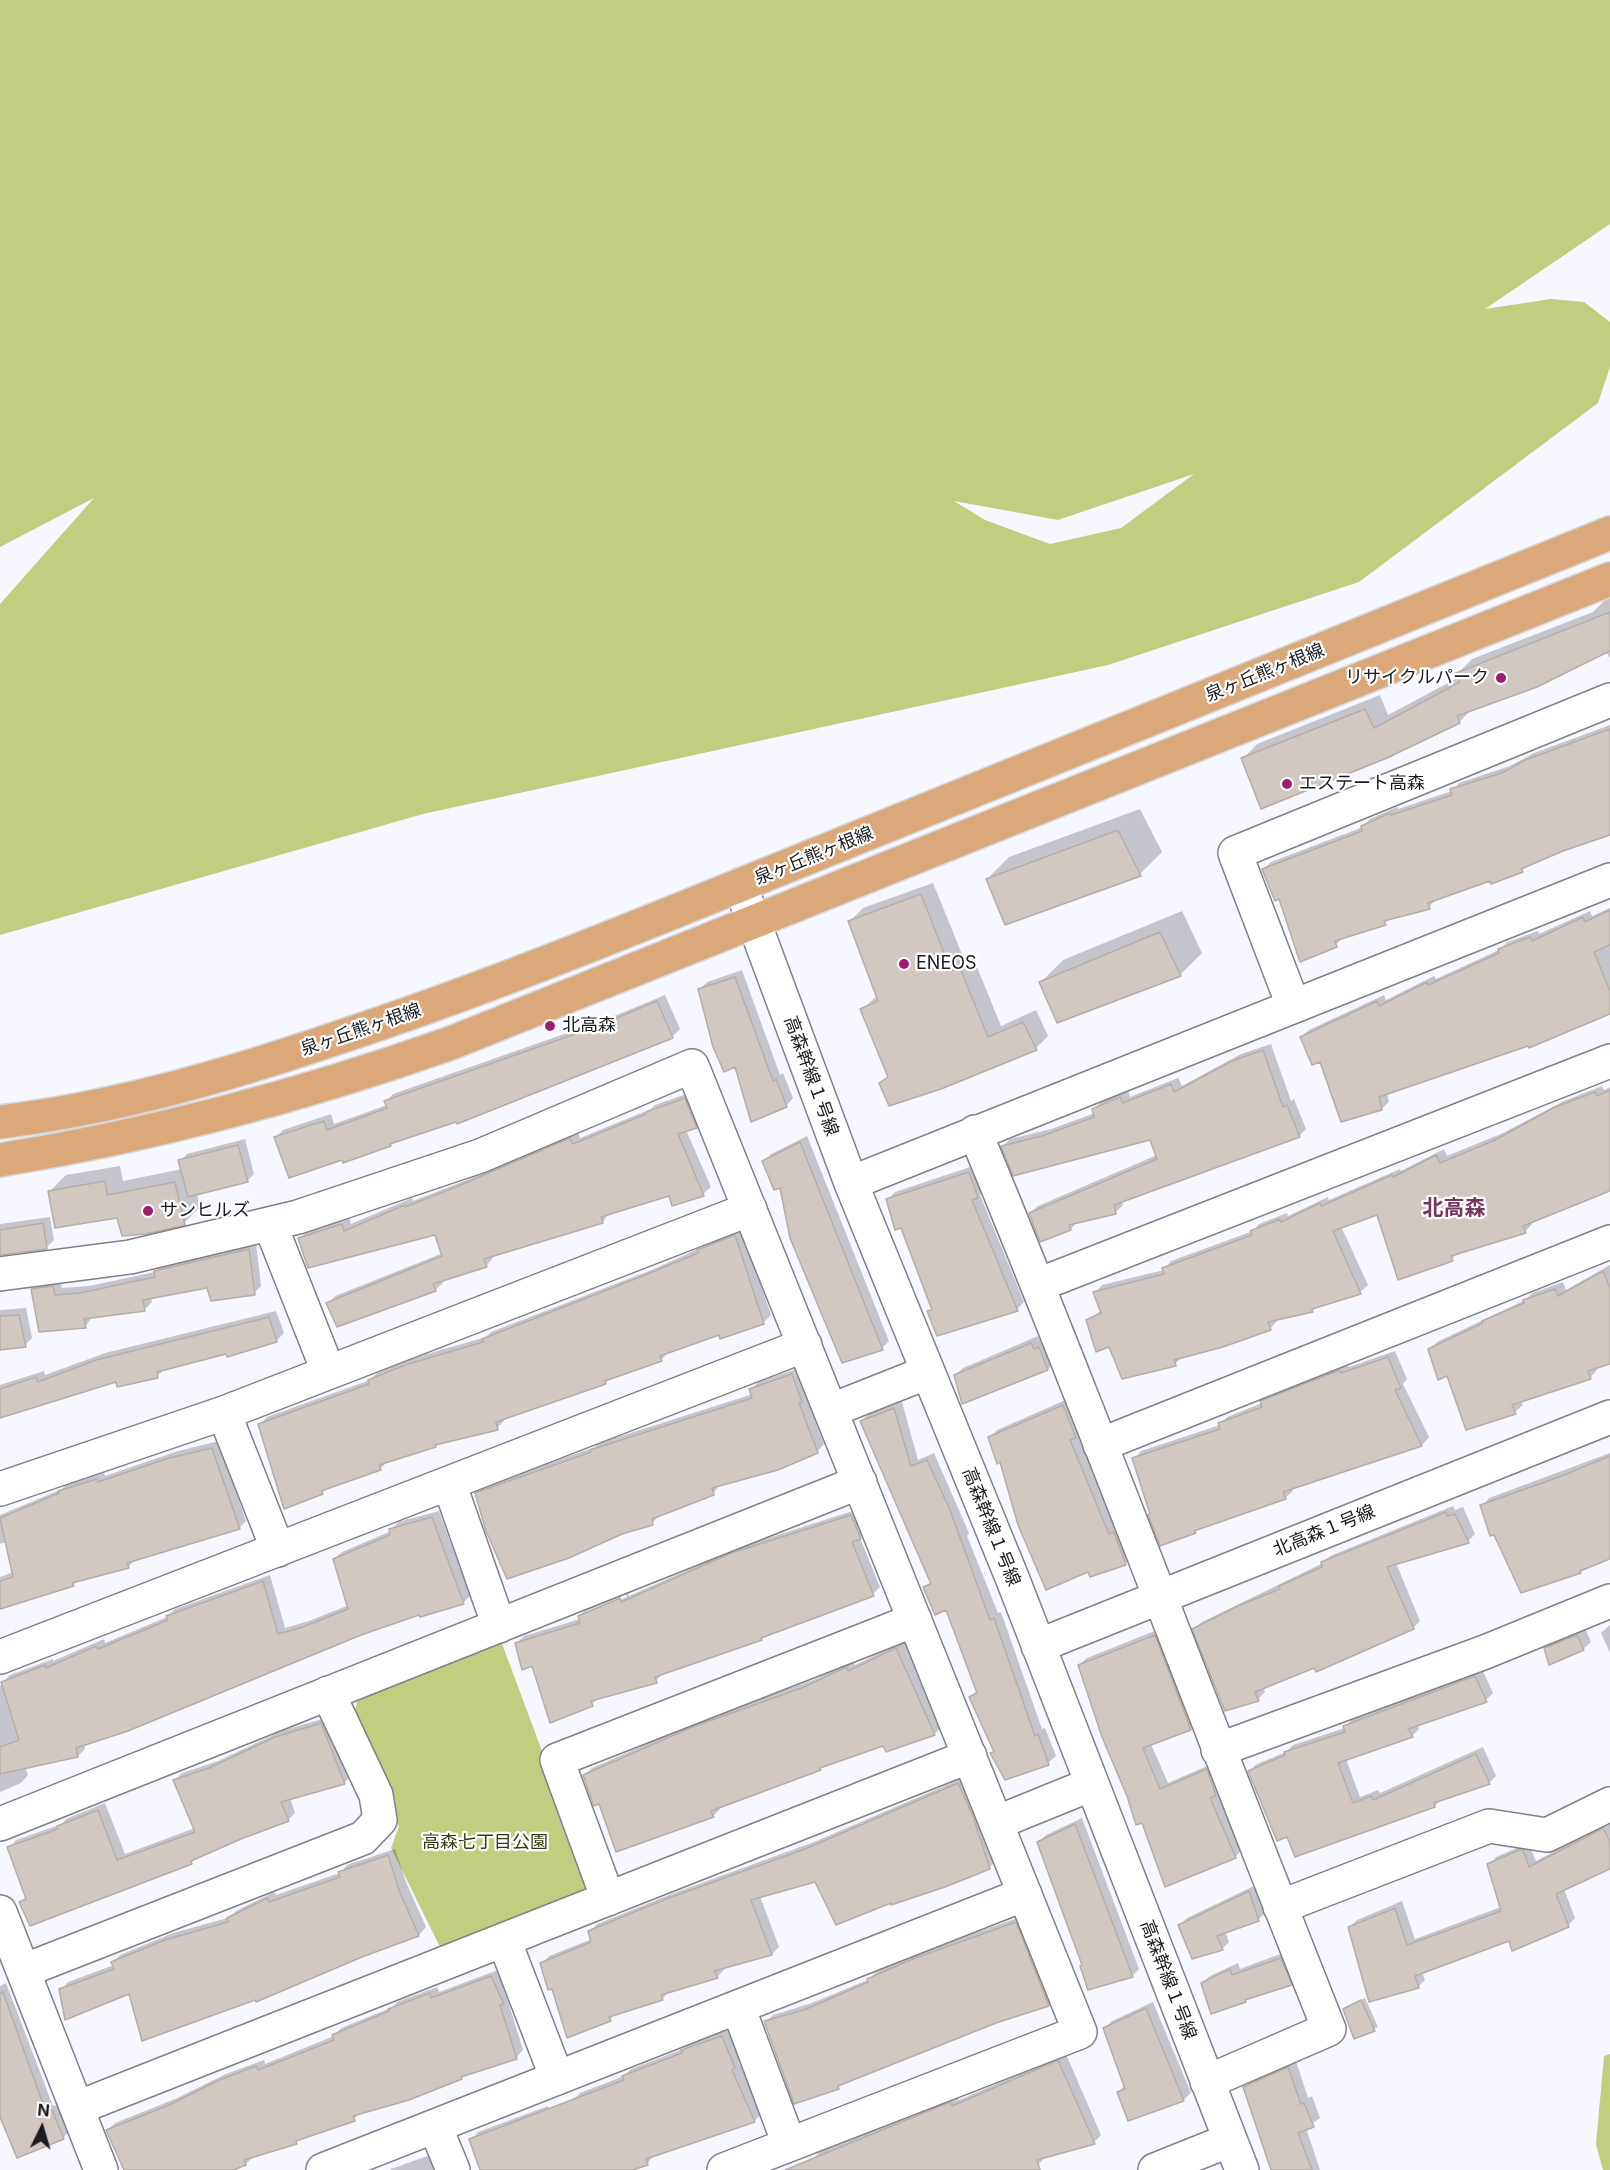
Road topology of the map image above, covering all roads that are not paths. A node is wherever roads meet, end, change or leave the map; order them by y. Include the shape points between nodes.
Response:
1 (1610, 532) edge
2 (1610, 579) edge
3 (1610, 700) edge
4 (1610, 880) edge
5 (740, 885) junction
6 (754, 921) junction
7 (1293, 1005) junction
8 (1610, 1061) edge
9 (0, 1122) edge
10 (975, 1132) junction
11 (0, 1160) edge
12 (851, 1183) junction
13 (750, 1209) junction
14 (270, 1224) junction
15 (1610, 1242) edge
16 (0, 1274) edge
17 (1038, 1286) junction
18 (805, 1345) junction
19 (328, 1371) junction
20 (928, 1372) junction
21 (832, 1410) junction
22 (224, 1413) junction
23 (1610, 1417) edge
24 (1100, 1445) junction
25 (860, 1482) junction
26 (449, 1484) junction
27 (0, 1489) edge
28 (278, 1550) junction
29 (1158, 1598) junction
30 (1610, 1601) edge
31 (915, 1620) junction
32 (499, 1626) junction
33 (1038, 1646) junction
34 (0, 1657) edge
35 (328, 1693) junction
36 (1218, 1750) junction
37 (970, 1756) junction
38 (1092, 1784) junction
39 (1610, 1804) edge
40 (996, 1822) junction
41 (0, 1824) edge
42 (1026, 1894) junction
43 (608, 1899) junction
44 (1280, 1907) junction
45 (0, 1912) edge
46 (504, 1940) junction
47 (23, 1971) junction
48 (738, 2007) junction
49 (557, 2078) junction
50 (1207, 2082) junction
51 (77, 2108) junction
52 (435, 2126) junction
53 (1230, 2140) junction
54 (789, 2144) junction
55 (101, 2170) edge
56 (323, 2170) edge
57 (453, 2170) edge
58 (724, 2170) edge
59 (1155, 2170) edge
60 (1242, 2170) edge

1 - 5 main road, 泉ヶ丘熊ヶ根線
2 - 6 main road, 泉ヶ丘熊ヶ根線
3 - 7 street via 1235,853
4 - 7 street
5 - 6 street, 高森幹線１号線
5 - 9 main road, 泉ヶ丘熊ヶ根線 via 519,973 275,1059 111,1105
6 - 11 main road, 泉ヶ丘熊ヶ根線 via 451,1043 360,1075 228,1113
6 - 12 street, 高森幹線１号線
7 - 10 street
8 - 17 street
10 - 12 street
10 - 17 street
12 - 20 street, 高森幹線１号線
13 - 14 street via 692,1066 480,1156
13 - 18 street
13 - 19 street
14 - 16 street via 130,1257
14 - 19 street
15 - 24 street
17 - 24 street
18 - 21 street
18 - 26 street
19 - 22 street
20 - 21 street
20 - 33 street, 高森幹線１号線
21 - 25 street
22 - 27 street
22 - 28 street
23 - 29 street, 北高森１号線
24 - 29 street
25 - 31 street
25 - 32 street
26 - 28 street
26 - 32 street
28 - 34 street
29 - 33 street, 北高森１号線
29 - 36 street
30 - 36 street via 1485,1652
31 - 37 street
31 - 43 street via 557,1760
32 - 35 street
33 - 38 street, 高森幹線１号線
35 - 41 street
35 - 47 street via 376,1795 380,1820 363,1838
36 - 44 street
37 - 40 street
37 - 43 street
38 - 40 street
38 - 50 street, 高森幹線１号線
39 - 44 street via 1547,1835 1489,1826
40 - 42 street
42 - 48 street
42 - 54 street via 1080,2032
43 - 46 street
44 - 50 street via 1329,2029
45 - 47 street
46 - 49 street
46 - 51 street
47 - 51 street
48 - 49 street
48 - 54 street
49 - 52 street
50 - 53 street, 高森幹線１号線
51 - 55 street
52 - 56 street
52 - 57 street
53 - 59 street
53 - 60 street, 高森幹線１号線
54 - 58 street

